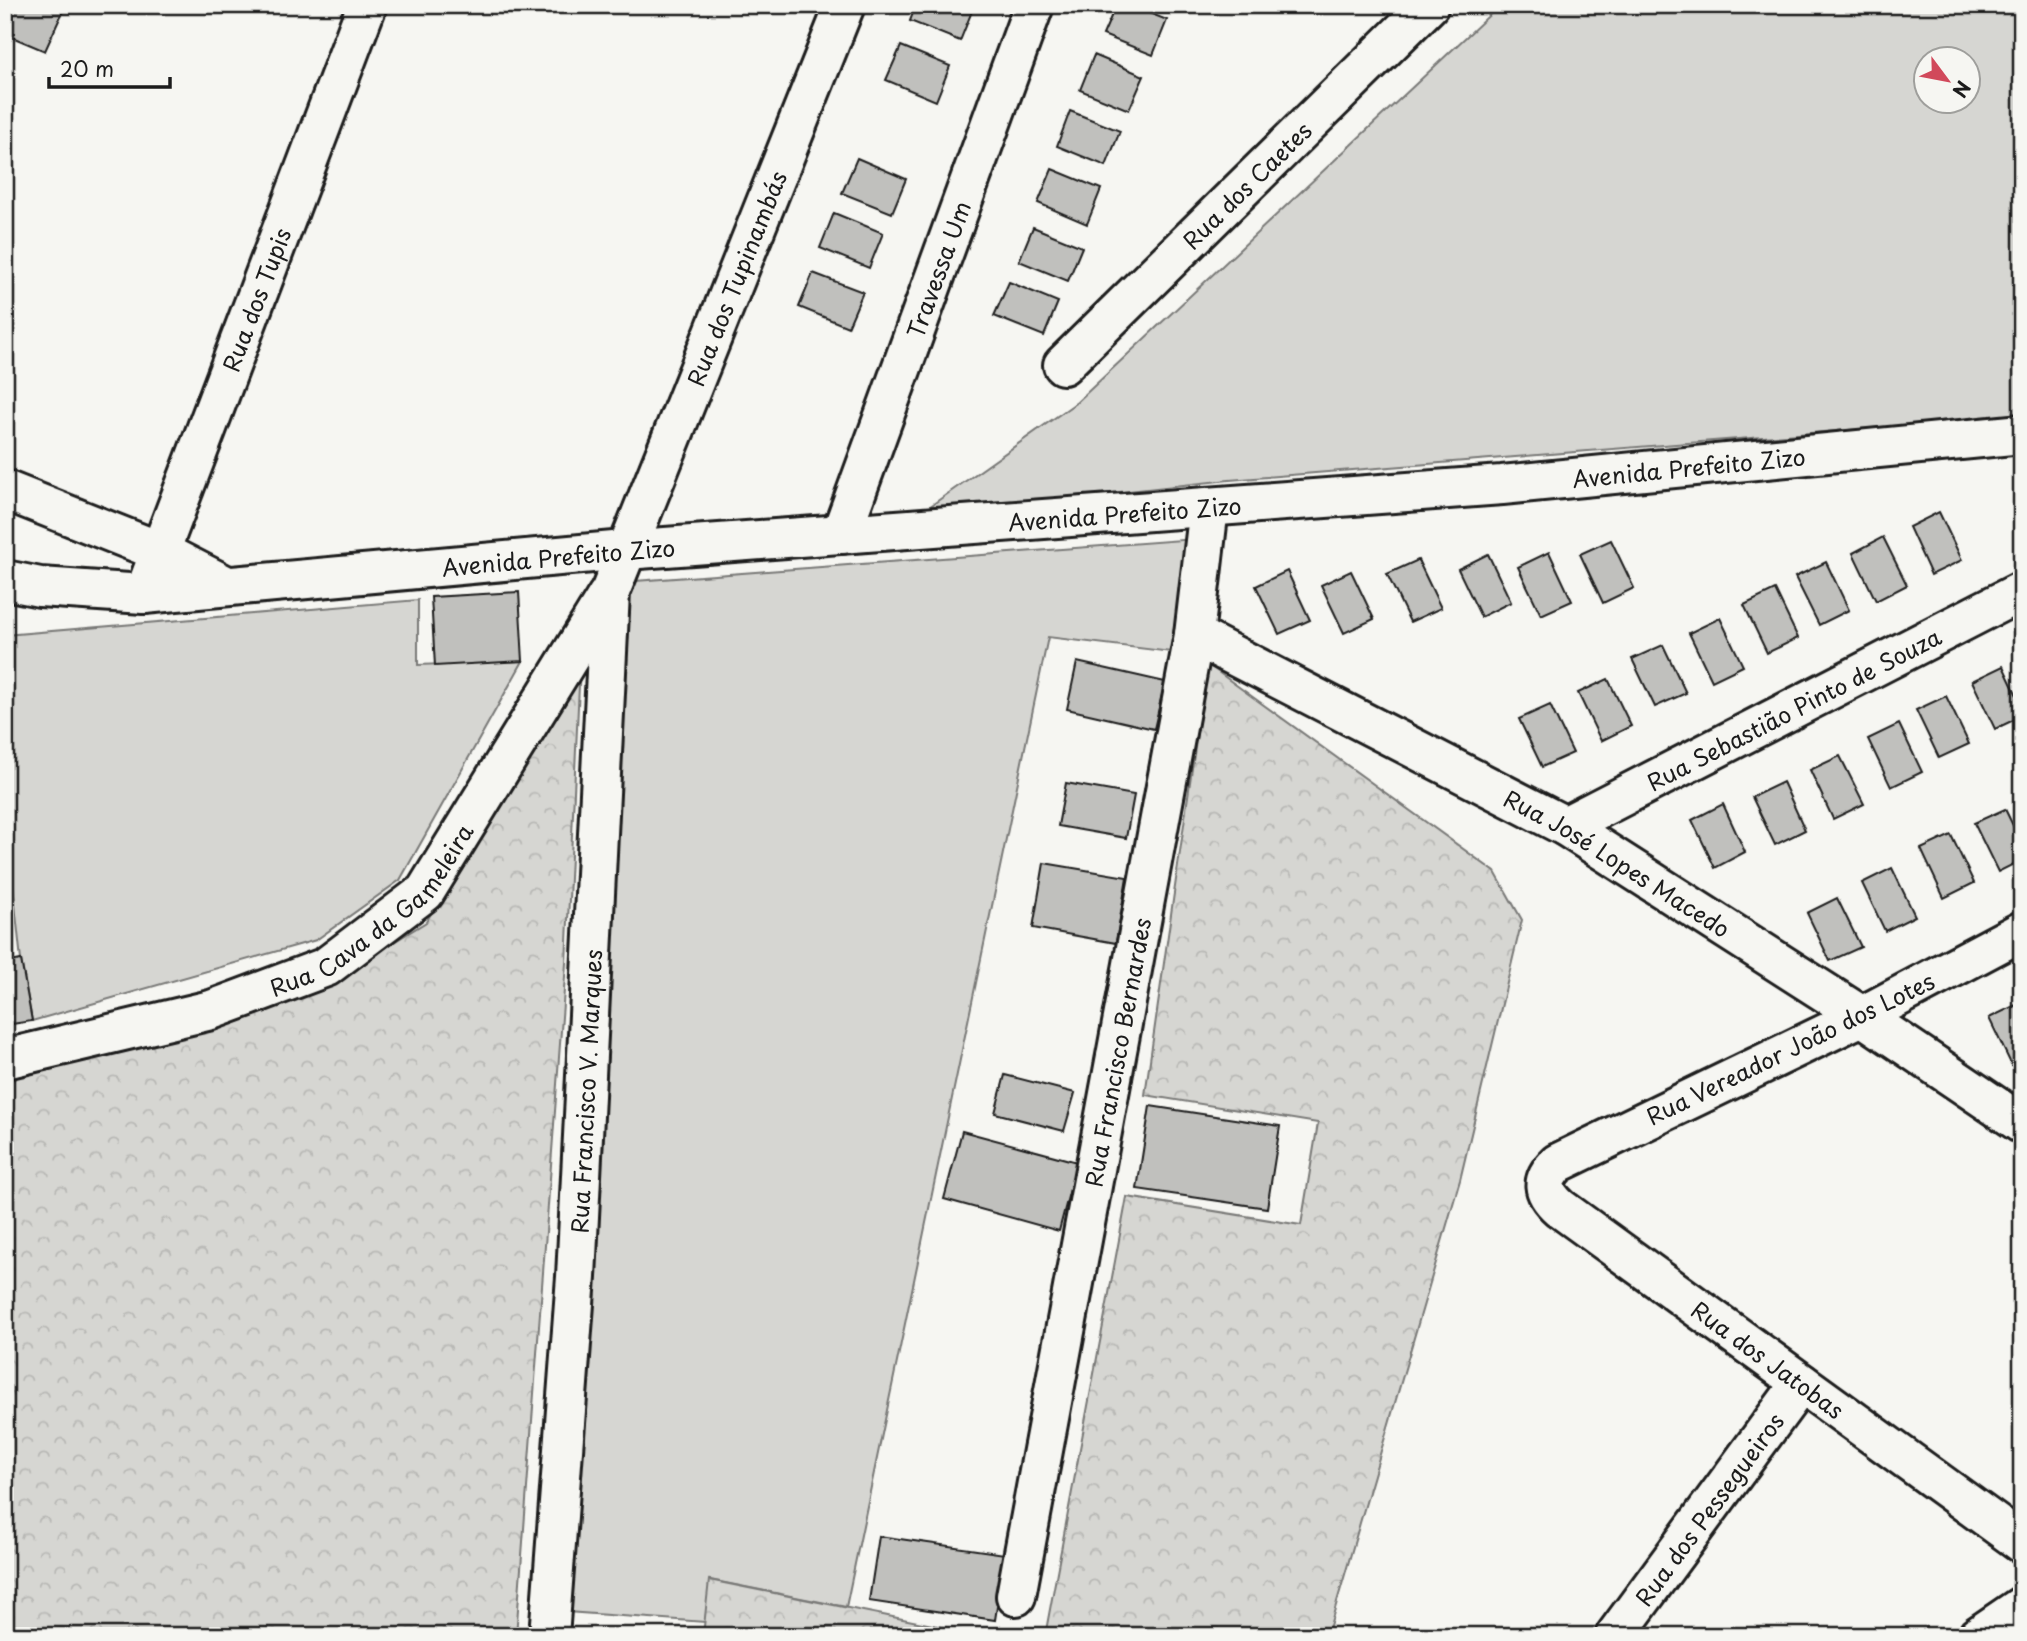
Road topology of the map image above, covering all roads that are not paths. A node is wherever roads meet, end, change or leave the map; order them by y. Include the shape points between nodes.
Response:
1 (367, 5) edge
2 (845, 5) edge
3 (1034, 5) edge
4 (1427, 6) edge
5 (1063, 365) dead end
6 (2022, 434) edge
7 (7, 498) edge
8 (1209, 506) junction
9 (841, 534) junction
10 (625, 550) junction
11 (161, 552) junction
12 (5, 580) edge
13 (227, 586) junction
14 (2022, 591) edge
15 (610, 592) junction
16 (144, 594) junction
17 (1194, 635) junction
18 (1565, 826) junction
19 (2022, 931) edge
20 (1862, 1016) junction
21 (5, 1059) edge
22 (2022, 1124) edge
23 (1558, 1163) joint
24 (1801, 1383) junction
25 (2022, 1544) edge
26 (1016, 1596) dead end
27 (2022, 1606) edge
28 (549, 1636) edge
29 (1615, 1636) edge
30 (1978, 1636) edge

1 - 11 street, Rua dos Tupis
2 - 10 street, Rua dos Tupinambás
3 - 9 street, Travessa Um
4 - 5 street, Rua dos Caetes
6 - 8 street, Avenida Prefeito Zizo via 1502,485
7 - 11 street
8 - 9 street, Avenida Prefeito Zizo
8 - 17 street, Rua Francisco Bernardes
9 - 10 street, Avenida Prefeito Zizo
10 - 13 street, Avenida Prefeito Zizo
10 - 15 street, Rua Francisco V. Marques
11 - 13 street
11 - 16 street, Rua dos Tupis
12 - 16 street, Avenida Prefeito Zizo
13 - 16 street, Avenida Prefeito Zizo
14 - 18 street, Rua Sebastião Pinto de Souza
15 - 21 street, Rua Cava da Gameleira via 425,892 326,967 211,1010
15 - 28 street, Rua Francisco V. Marques via 576,1277
17 - 18 street, Rua José Lopes Macedo
17 - 26 street, Rua Francisco Bernardes
18 - 20 street, Rua José Lopes Macedo
19 - 20 street, Rua Vereador João dos Lotes
20 - 22 street, Rua José Lopes Macedo
20 - 23 street, Rua Vereador João dos Lotes
23 - 24 street, Rua dos Jatobas via 1546,1174 1543,1186 1548,1198
24 - 25 street, Rua dos Jatobas
24 - 29 street, Rua dos Pessegueiros
27 - 30 street

